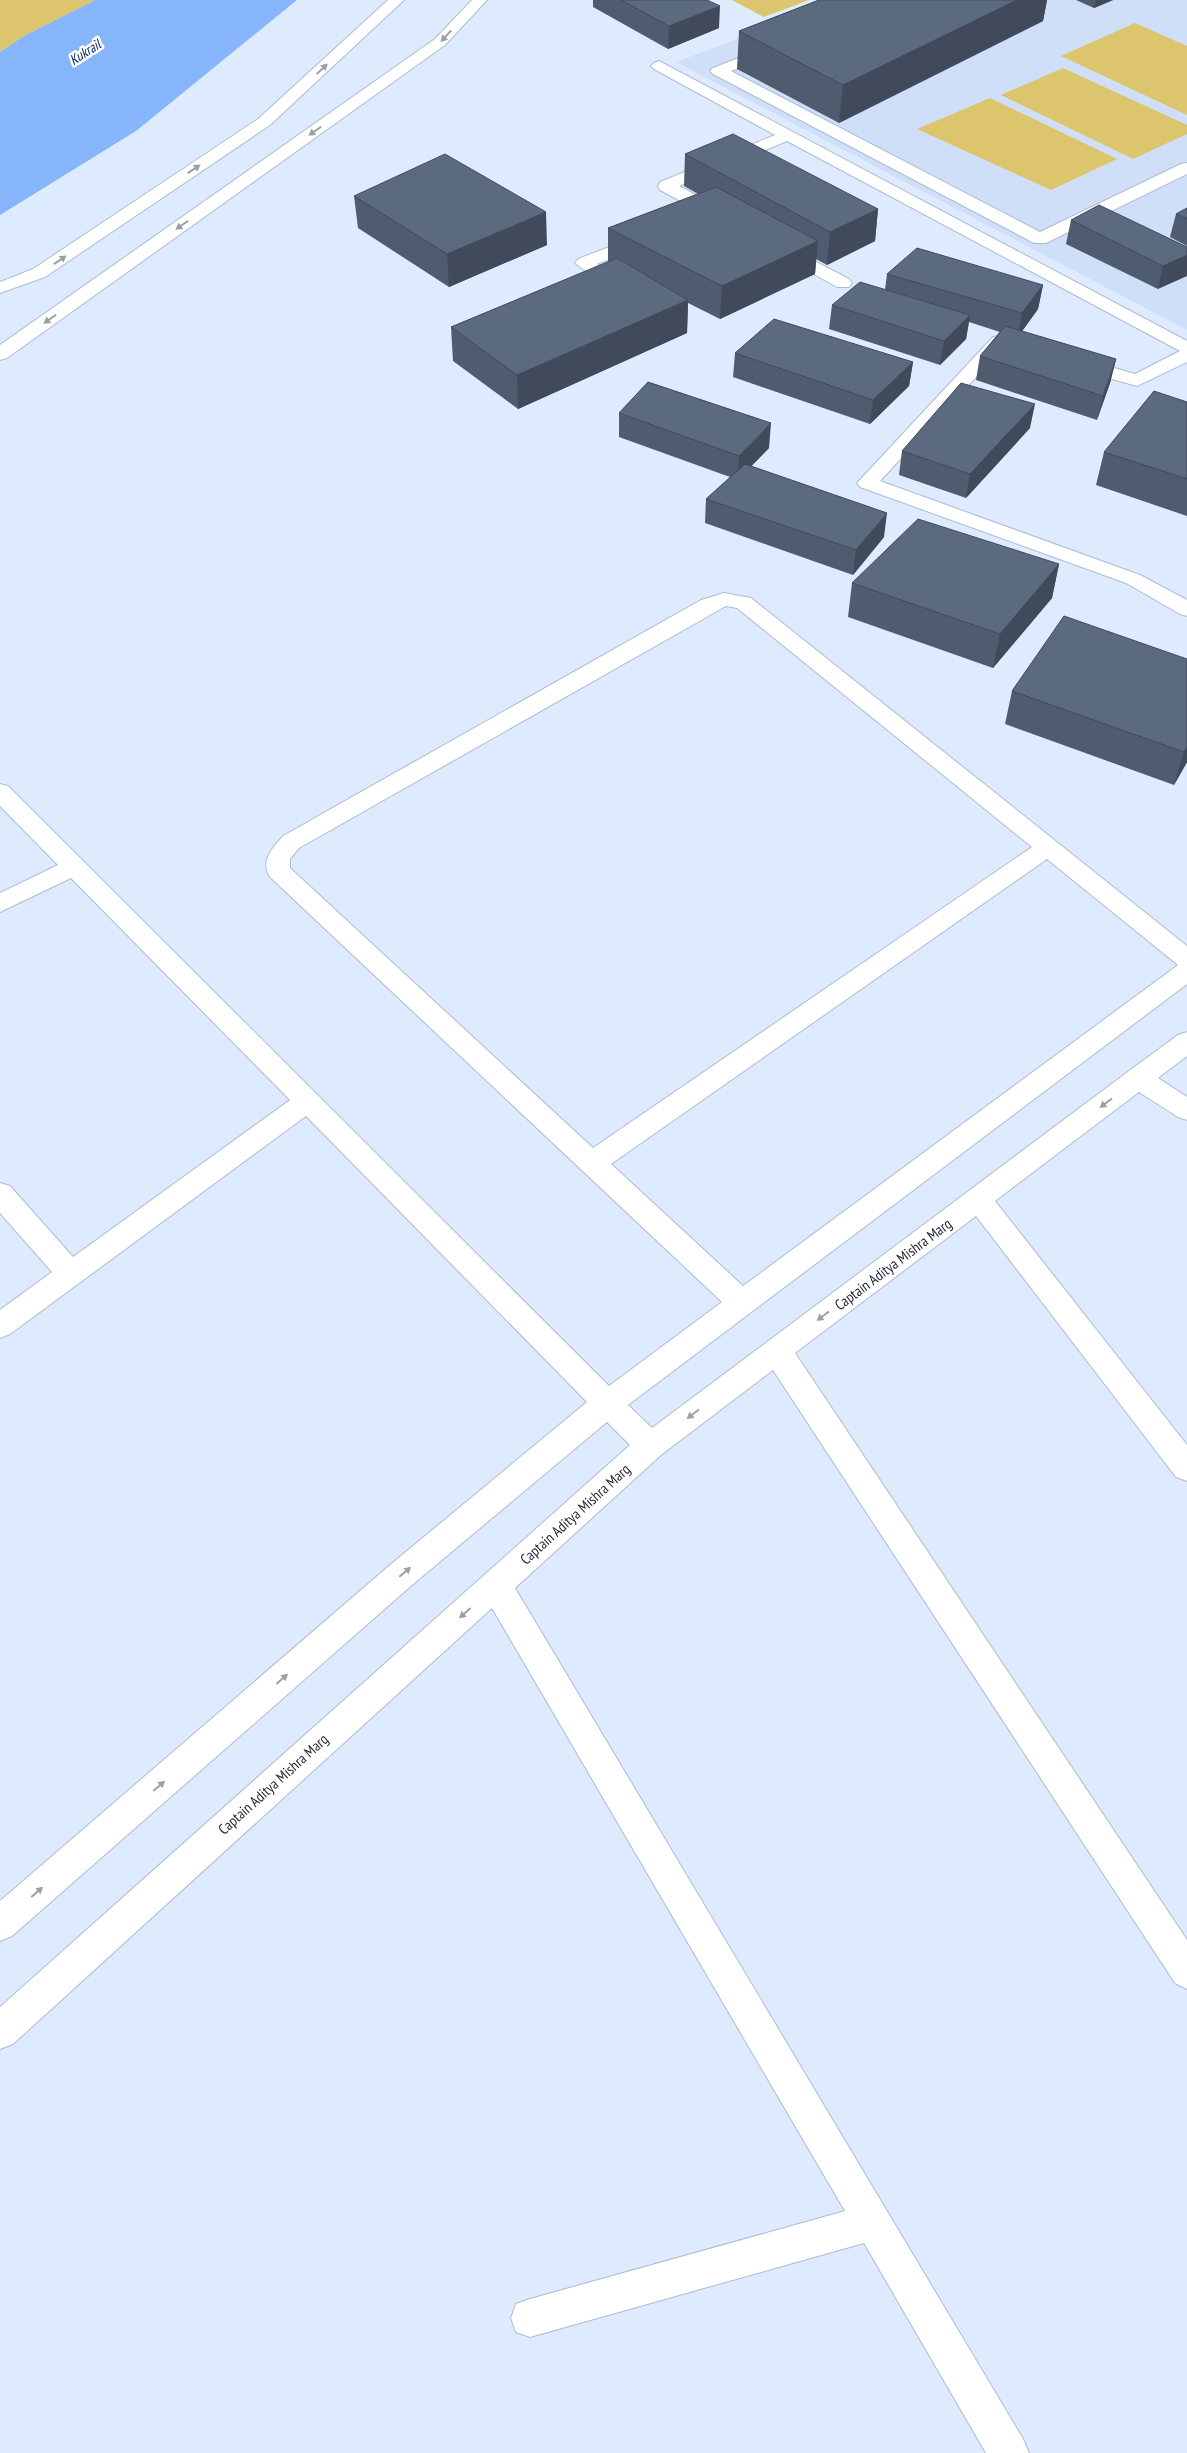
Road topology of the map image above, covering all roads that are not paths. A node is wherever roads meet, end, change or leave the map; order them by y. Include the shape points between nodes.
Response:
1 (397, 0) edge
2 (480, 0) edge
3 (790, 43) edge
4 (659, 66) dead end
5 (788, 135) junction
6 (1187, 168) edge
7 (712, 211) junction
8 (693, 218) edge
9 (738, 225) edge
10 (657, 233) edge
11 (764, 240) edge
12 (843, 283) dead end
13 (0, 288) edge
14 (600, 293) edge
15 (1187, 348) edge
16 (1026, 349) edge
17 (0, 354) edge
18 (1187, 355) edge
19 (1063, 359) edge
20 (1187, 609) edge
21 (0, 792) edge
22 (1048, 847) junction
23 (74, 867) junction
24 (0, 903) edge
25 (1187, 959) edge
26 (1187, 971) edge
27 (1187, 1042) edge
28 (1138, 1078) junction
29 (307, 1101) junction
30 (1187, 1110) edge
31 (592, 1163) junction
32 (0, 1194) edge
33 (978, 1199) junction
34 (71, 1274) junction
35 (742, 1303) junction
36 (0, 1326) edge
37 (777, 1351) junction
38 (608, 1404) junction
39 (650, 1446) junction
40 (1187, 1468) edge
41 (496, 1585) junction
42 (0, 1924) edge
43 (1187, 1971) edge
44 (0, 2031) edge
45 (872, 2222) junction
46 (530, 2318) dead end
47 (1009, 2453) edge

13 -> 1 street via 40,274 264,122
2 -> 17 street via 440,42
3 - 6 street via 718,71 1040,239
4 - 5 street
5 - 7 street via 666,186
5 - 15 street
7 - 8 street
7 - 9 street
10 - 14 street via 584,263 617,286
11 - 12 street
16 - 20 street via 999,341 867,484 1132,579
18 - 19 street via 1137,380
21 - 23 street
22 - 25 street
22 - 31 street
22 - 31 street via 744,603 724,599 291,842 278,857 278,871
23 - 24 street
23 - 29 street
26 - 35 street
27 - 28 street, Captain Aditya Mishra Marg
28 - 30 street
28 -> 33 street, Captain Aditya Mishra Marg
29 - 34 street
29 - 38 street
31 - 35 street
32 - 34 street
33 -> 37 street, Captain Aditya Mishra Marg
33 - 40 street
34 - 36 street
35 - 38 street
37 -> 39 street, Captain Aditya Mishra Marg
37 - 43 street
38 - 39 street
42 -> 38 street via 401,1575
39 - 41 street, Captain Aditya Mishra Marg
41 -> 44 street, Captain Aditya Mishra Marg
41 - 45 street
45 - 46 street
45 - 47 street

